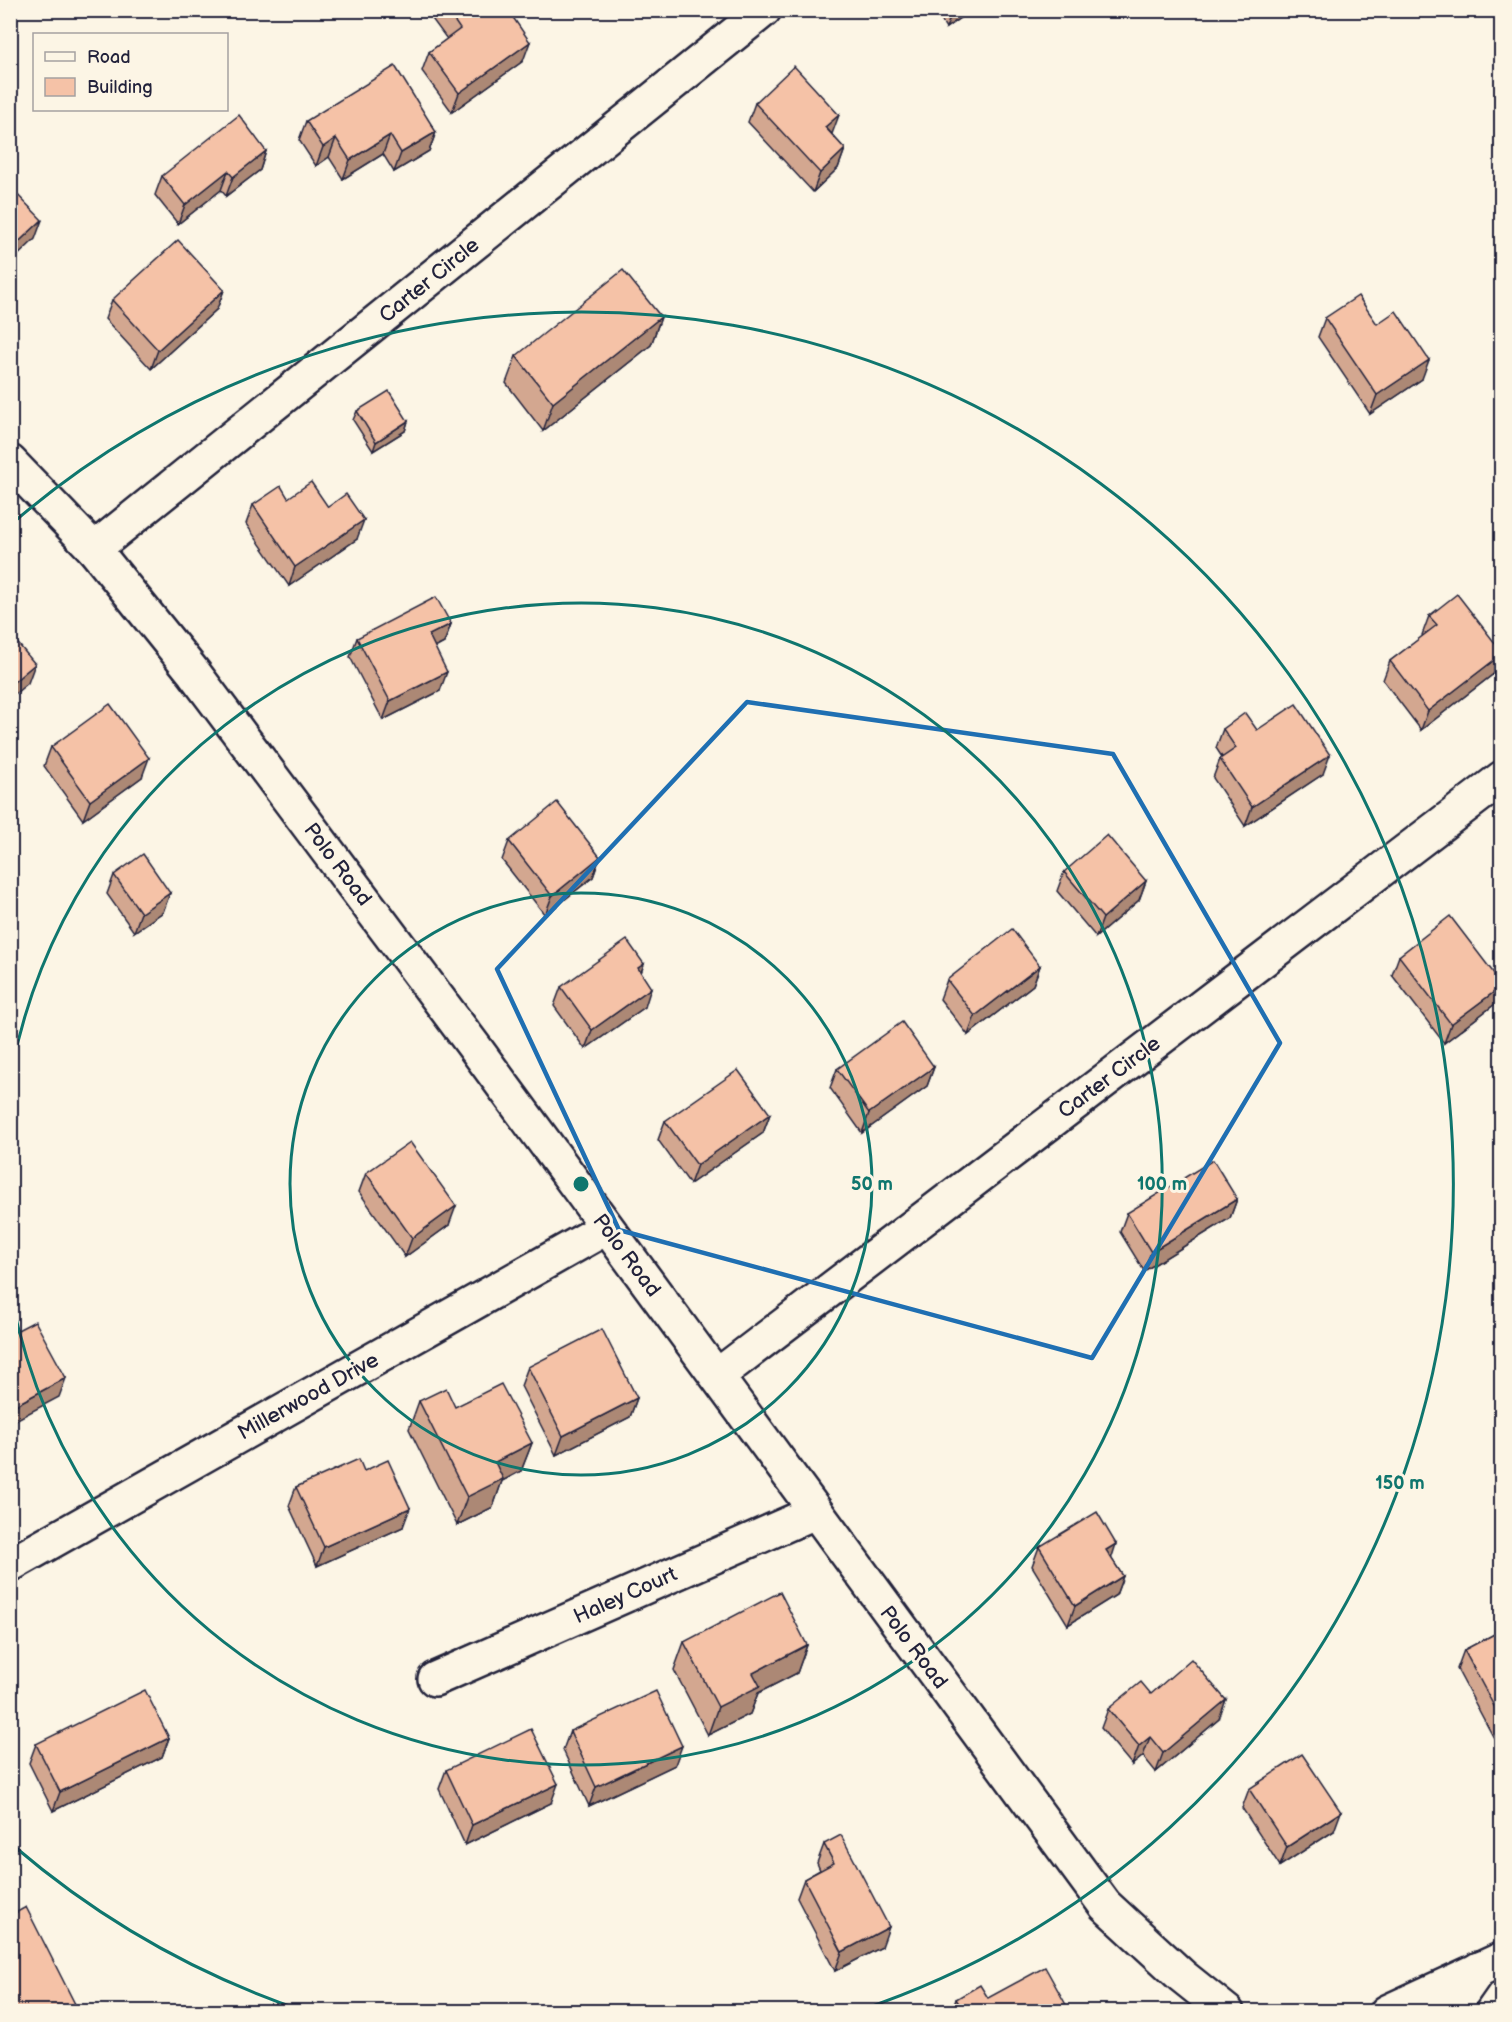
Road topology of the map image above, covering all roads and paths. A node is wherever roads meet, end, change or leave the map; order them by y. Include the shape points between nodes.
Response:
1 (764, 10) edge
2 (10, 462) edge
3 (94, 549) junction
4 (1502, 778) edge
5 (606, 1228) junction
6 (717, 1376) junction
7 (815, 1512) junction
8 (10, 1565) edge
9 (435, 1679) dead end
10 (1491, 1963) edge
11 (1227, 2012) edge
12 (1387, 2012) edge
13 (1449, 2012) edge

1 - 3 street, Carter Circle
2 - 3 street, Polo Road
3 - 5 street, Polo Road via 202,682
4 - 6 street, Carter Circle
5 - 6 street, Polo Road
5 - 8 street, Millerwood Drive
6 - 7 street, Polo Road
7 - 9 street, Haley Court
7 - 11 street, Polo Road via 1105,1905
10 - 12 street
10 - 13 street

